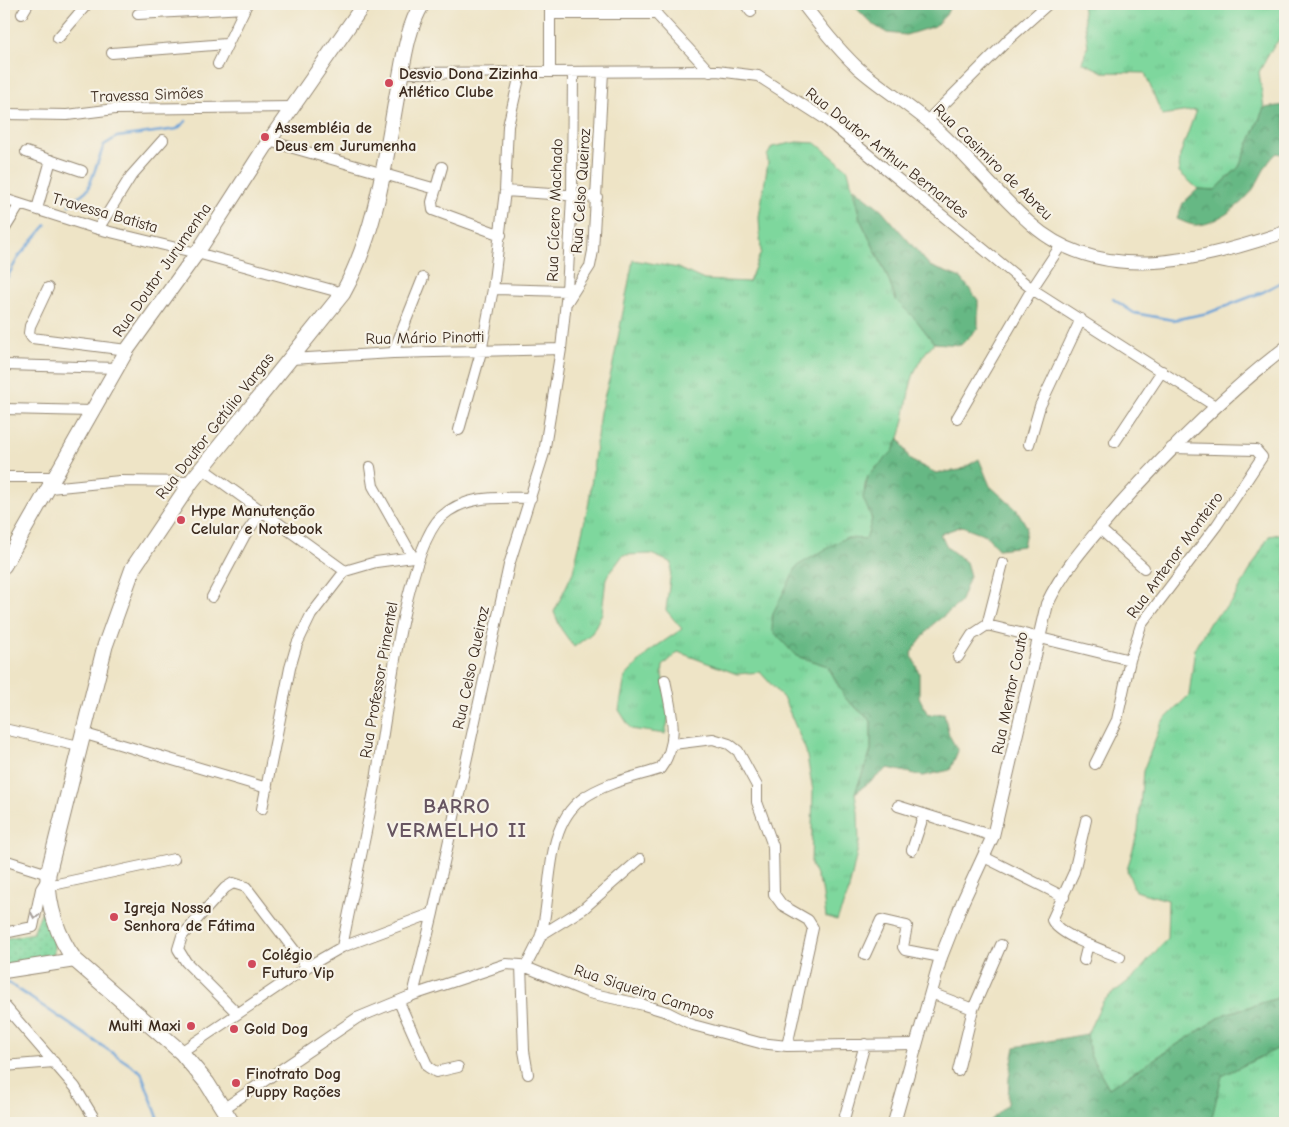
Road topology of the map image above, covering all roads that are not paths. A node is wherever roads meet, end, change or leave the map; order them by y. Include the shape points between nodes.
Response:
1 (28, 4) edge
2 (87, 4) edge
3 (364, 4) edge
4 (422, 4) edge
5 (647, 4) edge
6 (803, 4) edge
7 (1048, 4) edge
8 (247, 6) edge
9 (550, 9) edge
10 (22, 14) dead end
11 (138, 14) dead end
12 (657, 14) junction
13 (58, 38) dead end
14 (226, 44) junction
15 (112, 53) dead end
16 (218, 64) dead end
17 (550, 72) junction
18 (573, 72) junction
19 (603, 72) junction
20 (710, 72) junction
21 (401, 73) junction
22 (520, 74) junction
23 (292, 107) junction
24 (4, 114) edge
25 (928, 120) junction
26 (163, 140) dead end
27 (268, 141) junction
28 (26, 152) dead end
29 (52, 160) junction
30 (442, 167) dead end
31 (82, 171) dead end
32 (383, 174) junction
33 (436, 189) junction
34 (506, 191) junction
35 (572, 196) junction
36 (597, 197) junction
37 (4, 200) edge
38 (20, 204) junction
39 (37, 209) junction
40 (98, 229) junction
41 (4, 230) edge
42 (1285, 232) edge
43 (501, 235) junction
44 (1061, 245) junction
45 (197, 253) junction
46 (423, 278) dead end
47 (48, 288) dead end
48 (494, 288) junction
49 (1032, 289) junction
50 (567, 291) junction
51 (343, 293) junction
52 (566, 304) junction
53 (1081, 319) junction
54 (1285, 348) edge
55 (561, 349) junction
56 (127, 350) junction
57 (480, 352) junction
58 (393, 353) junction
59 (291, 359) junction
60 (4, 366) edge
61 (118, 368) junction
62 (1162, 371) junction
63 (1215, 406) junction
64 (4, 409) edge
65 (92, 411) junction
66 (957, 418) dead end
67 (459, 430) dead end
68 (1115, 442) dead end
69 (1029, 444) dead end
70 (1171, 448) junction
71 (370, 467) dead end
72 (202, 468) junction
73 (4, 477) edge
74 (53, 482) junction
75 (191, 482) junction
76 (531, 498) junction
77 (262, 511) junction
78 (1100, 529) junction
79 (9, 549) edge
80 (415, 558) junction
81 (1003, 563) dead end
82 (4, 566) edge
83 (1144, 568) dead end
84 (345, 572) junction
85 (212, 597) dead end
86 (986, 625) junction
87 (1038, 639) junction
88 (958, 657) dead end
89 (1130, 660) junction
90 (665, 680) dead end
91 (4, 729) edge
92 (80, 740) junction
93 (673, 744) junction
94 (1095, 764) dead end
95 (267, 788) junction
96 (898, 806) dead end
97 (262, 808) dead end
98 (924, 814) junction
99 (1086, 820) dead end
100 (993, 836) junction
101 (912, 850) dead end
102 (984, 857) junction
103 (174, 859) dead end
104 (640, 859) dead end
105 (4, 860) edge
106 (48, 880) junction
107 (1064, 897) junction
108 (433, 913) junction
109 (4, 933) edge
110 (541, 935) junction
111 (1088, 944) junction
112 (1001, 945) dead end
113 (342, 947) junction
114 (865, 955) dead end
115 (942, 957) junction
116 (1120, 957) dead end
117 (75, 960) junction
118 (1084, 960) dead end
119 (524, 966) junction
120 (307, 967) junction
121 (4, 971) edge
122 (931, 993) junction
123 (413, 995) junction
124 (398, 1002) junction
125 (4, 1005) edge
126 (973, 1008) junction
127 (238, 1013) junction
128 (865, 1044) junction
129 (915, 1044) junction
130 (787, 1046) junction
131 (180, 1052) junction
132 (54, 1062) junction
133 (4, 1066) edge
134 (458, 1067) dead end
135 (958, 1071) dead end
136 (528, 1074) dead end
137 (223, 1109) junction
138 (844, 1119) dead end
139 (97, 1123) edge
140 (232, 1123) edge
141 (894, 1123) edge

1 - 10 street
2 - 13 street
3 - 23 main road, Rua Doutor Jurumenha
4 - 21 main road, Rua Doutor Getúlio Vargas via 416,13
5 - 12 street
6 - 25 street, Rua Casimiro de Abreu via 858,67
7 - 25 street
8 - 11 street
8 - 14 street
9 - 12 street
9 - 17 street
12 - 20 street
14 - 15 street
14 - 16 street
17 - 18 street, Rua Doutor Arthur Bernardes
17 - 22 street, Rua Doutor Arthur Bernardes
18 - 19 street, Rua Doutor Arthur Bernardes
18 - 35 street, Rua Cícero Machado
19 - 20 street, Rua Doutor Arthur Bernardes
19 - 36 street, Rua Celso Queiroz
20 - 49 street, Rua Doutor Arthur Bernardes via 758,76 817,114
21 - 22 street, Rua Doutor Arthur Bernardes
21 - 32 main road, Rua Doutor Getúlio Vargas
22 - 34 street via 508,126
23 - 24 street, Travessa Simões via 115,109 67,115
23 - 27 main road, Rua Doutor Jurumenha
25 - 44 street, Rua Casimiro de Abreu via 1030,223
26 - 40 street via 131,176
27 - 32 street
27 - 45 main road, Rua Doutor Jurumenha
28 - 29 street
29 - 31 street
29 - 39 street
30 - 33 street
32 - 33 street
32 - 51 main road, Rua Doutor Getúlio Vargas via 363,249
33 - 43 street via 432,207 435,212
34 - 35 street
34 - 43 street
35 - 36 street
35 - 50 street, Rua Cícero Machado
36 - 52 street, Rua Celso Queiroz via 590,266
37 - 38 street, Travessa Batista
38 - 39 street, Travessa Batista
38 - 41 street
39 - 40 street, Travessa Batista
40 - 45 street, Travessa Batista
42 - 44 street, Rua Casimiro de Abreu via 1197,259 1154,263 1100,260
43 - 48 street
44 - 49 street
45 - 51 street, Travessa Batista
45 - 56 main road, Rua Doutor Jurumenha
46 - 58 street
47 - 56 street via 30,326 32,338
48 - 50 street
48 - 57 street
49 - 53 street, Rua Doutor Arthur Bernardes
49 - 66 street
50 - 52 street, Rua Cícero Machado
51 - 59 main road, Rua Doutor Getúlio Vargas
52 - 55 street, Rua Cícero Machado
53 - 62 street, Rua Doutor Arthur Bernardes
53 - 69 street via 1040,406
54 - 63 street, Rua Mentor Couto
55 - 57 street, Rua Mário Pinotti
55 - 76 street, Rua Celso Queiroz via 544,453
56 - 61 main road, Rua Doutor Jurumenha
57 - 58 street, Rua Mário Pinotti
57 - 67 street
58 - 59 street, Rua Mário Pinotti
59 - 72 main road, Rua Doutor Getúlio Vargas
60 - 61 street
61 - 65 main road, Rua Doutor Jurumenha
62 - 63 street, Rua Doutor Arthur Bernardes
62 - 68 street
63 - 70 street, Rua Mentor Couto
64 - 65 street
65 - 74 main road, Rua Doutor Jurumenha
70 - 78 street, Rua Mentor Couto
70 - 89 street, Rua Antenor Monteiro via 1256,450 1262,457 1217,526 1140,625
71 - 80 street via 373,486
72 - 75 main road, Rua Doutor Getúlio Vargas
72 - 77 street
73 - 74 street
74 - 75 street
74 - 79 main road, Rua Doutor Jurumenha
75 - 92 main road, Rua Doutor Getúlio Vargas via 134,568 111,627
76 - 80 street, Rua Professor Pimentel via 484,498 454,506 433,526
76 - 108 street, Rua Celso Queiroz via 509,565
77 - 84 street
77 - 85 street via 245,535
78 - 83 street
78 - 87 street, Rua Mentor Couto via 1058,581 1047,604
79 - 82 main road, Rua Doutor Jurumenha
80 - 84 street via 376,562
80 - 113 street, Rua Professor Pimentel
81 - 86 street
84 - 95 street via 311,615 296,644
86 - 87 street
86 - 88 street via 972,635
87 - 89 street
87 - 100 street, Rua Mentor Couto
89 - 94 street, Rua Antenor Monteiro via 1118,720
90 - 93 street
91 - 92 street
92 - 95 street
92 - 106 main road, Rua Doutor Getúlio Vargas
93 - 110 street via 660,769 598,790 583,798 562,821 555,844
93 - 130 street via 713,739 729,744 738,752 757,786 757,802 772,846 774,894 782,905 808,920 813,928
95 - 97 street
96 - 98 street
98 - 100 street
98 - 101 street
99 - 107 street via 1079,856
100 - 102 street, Rua Mentor Couto
102 - 107 street
102 - 115 street, Rua Mentor Couto
103 - 106 street
104 - 110 street via 583,909
105 - 106 street
106 -> 109 street, Rua Doutor Getúlio Vargas via 41,889 33,928
106 - 117 main road, Rua Doutor Getúlio Vargas via 59,932
107 - 111 street via 1053,924
108 - 113 street
108 - 123 street, Rua Celso Queiroz
110 - 119 street
111 - 116 street
111 - 118 street
112 - 126 street
113 - 120 street
114 - 115 street via 881,920 907,926 905,950
115 - 122 street, Rua Mentor Couto
117 - 121 main road
117 - 131 main road, Rua Doutor Getúlio Vargas
119 - 123 street, Rua Siqueira Campos via 506,964
119 - 130 street, Rua Siqueira Campos via 589,993 644,1005 693,1025 760,1043
119 - 136 street via 524,1051
120 - 127 street
120 - 127 street via 246,887 233,884 225,888 182,936 178,949 186,962
122 - 126 street
122 - 129 street, Rua Mentor Couto
123 - 124 street, Rua Siqueira Campos
124 - 134 street via 428,1067 436,1072
124 - 137 street, Rua Siqueira Campos via 357,1018
125 - 132 street
126 - 135 street
127 - 131 street
128 - 129 street, Rua Siqueira Campos
128 - 130 street, Rua Siqueira Campos
128 - 138 street
129 - 141 street, Rua Mentor Couto
131 - 137 main road, Rua Doutor Getúlio Vargas via 207,1083
132 - 133 street
132 - 139 street via 76,1087
137 - 140 main road, Rua Doutor Getúlio Vargas

